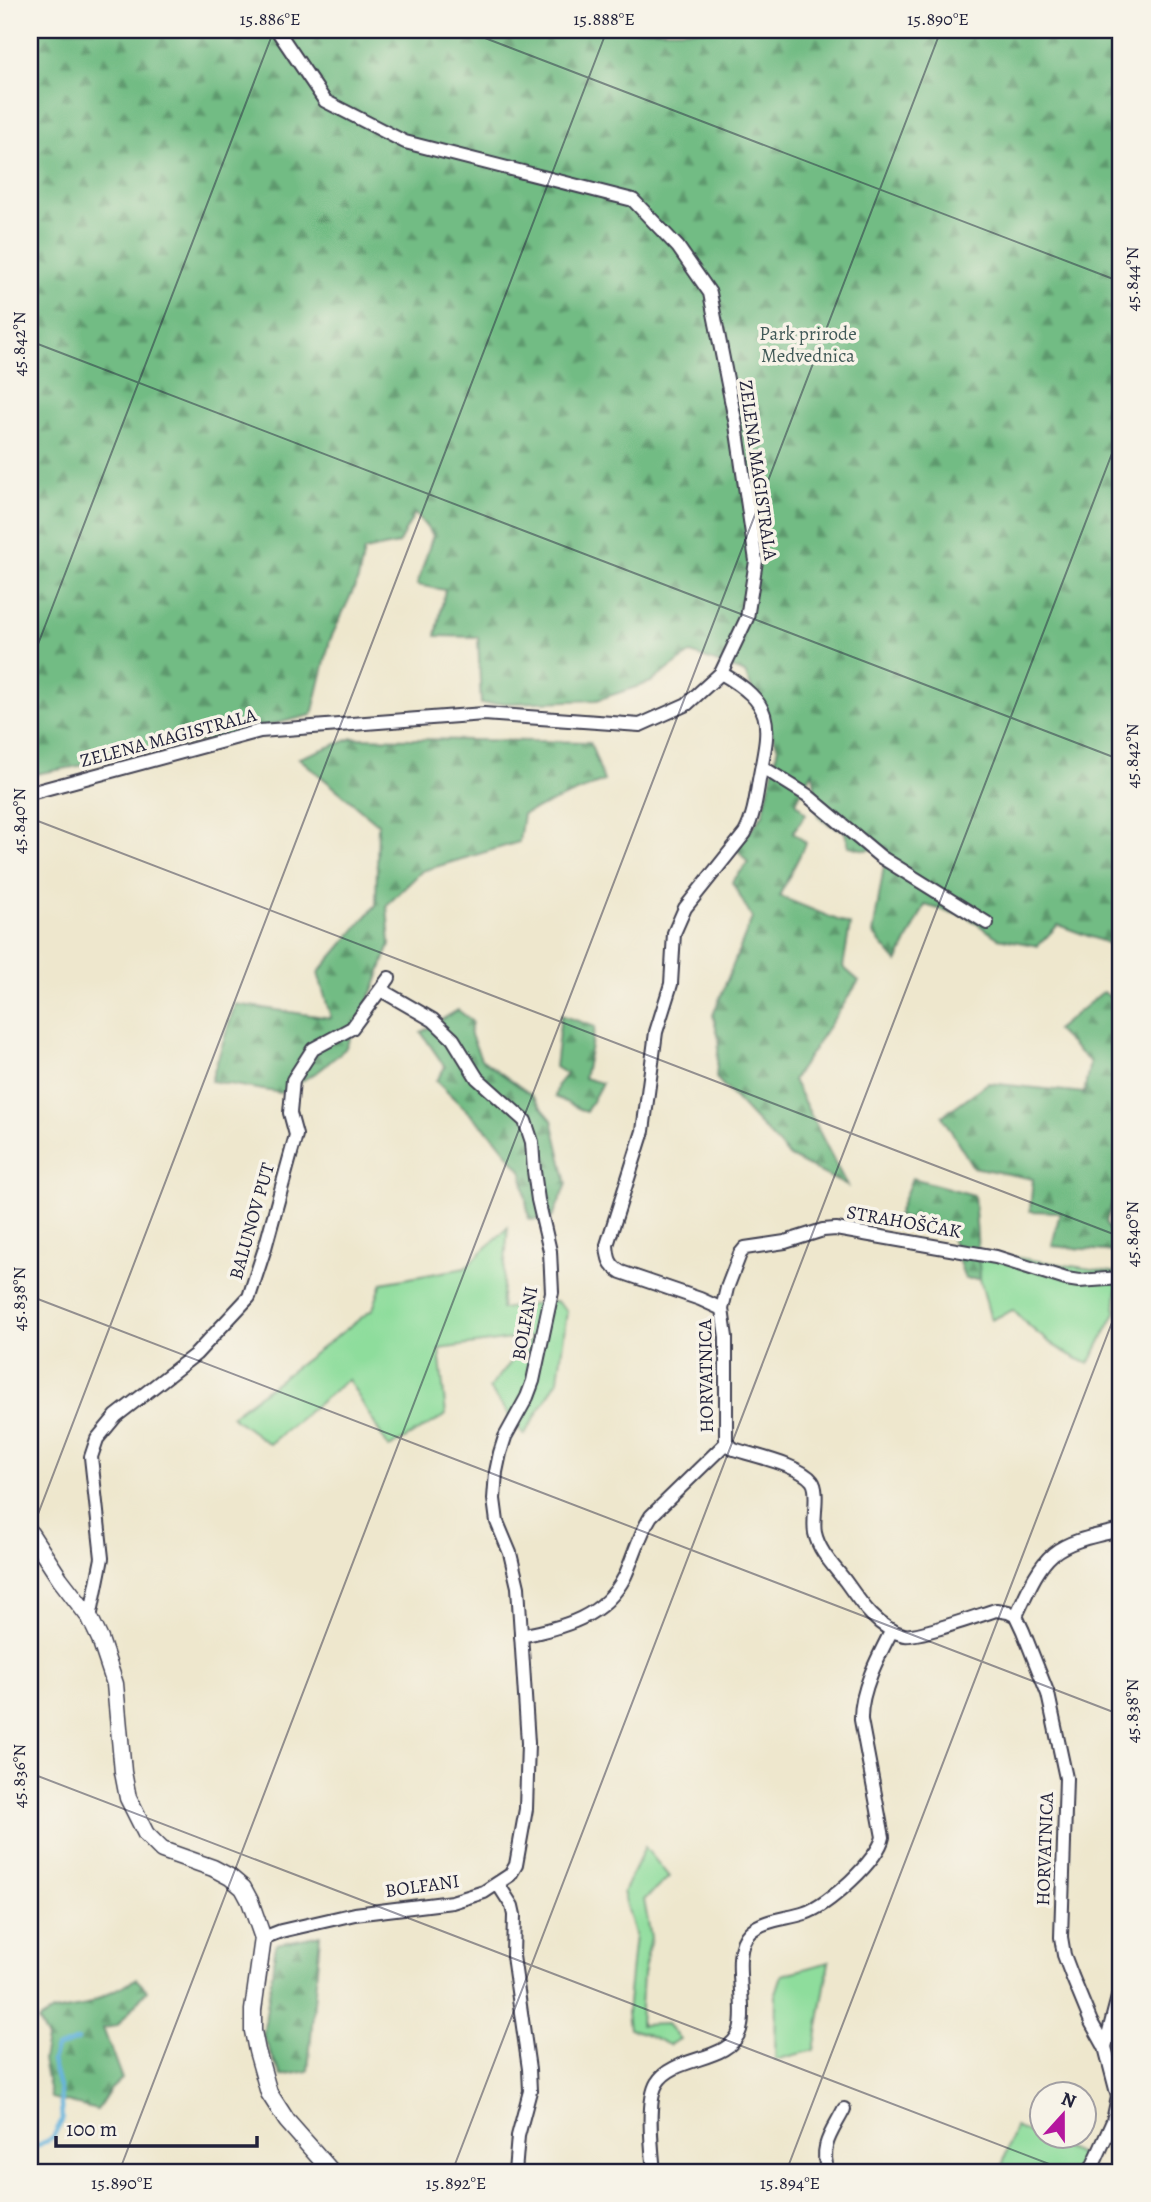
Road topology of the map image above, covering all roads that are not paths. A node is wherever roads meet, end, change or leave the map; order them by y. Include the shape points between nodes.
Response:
1 (277, 30) edge
2 (721, 673) junction
3 (762, 767) junction
4 (30, 793) edge
5 (987, 923) dead end
6 (389, 978) dead end
7 (381, 990) junction
8 (1121, 1278) edge
9 (722, 1309) junction
10 (726, 1443) junction
11 (1121, 1530) edge
12 (30, 1533) edge
13 (1016, 1616) junction
14 (90, 1618) junction
15 (892, 1630) junction
16 (521, 1636) junction
17 (498, 1884) junction
18 (263, 1938) junction
19 (1121, 1992) edge
20 (1105, 2047) junction
21 (844, 2109) dead end
22 (1119, 2112) edge
23 (332, 2172) edge
24 (515, 2172) edge
25 (654, 2172) edge
26 (828, 2172) edge
27 (1090, 2172) edge

1 - 2 street, ZELENA MAGISTRALA via 325,101 405,142 633,200 678,247 710,293 756,561 747,618
2 - 3 street, HORVATNICA via 746,688 762,709 767,735
2 - 4 street, ZELENA MAGISTRALA via 687,704 640,725 484,714 260,731
3 - 5 street via 807,795 881,857
3 - 9 street, HORVATNICA via 752,820 678,920 671,984 652,1050 643,1131 607,1245 612,1267
6 - 7 street, BALUNOV PUT
7 - 14 street, BALUNOV PUT via 352,1028 313,1049 293,1080 290,1113 296,1135 249,1297 197,1354 116,1416 97,1439 92,1457 102,1558
7 - 16 street, BOLFANI via 433,1020 453,1039 477,1078 525,1121 533,1142 552,1292 533,1381 500,1453 494,1499 497,1522 516,1571
8 - 9 street, STRAHOŠČAK via 1066,1279 996,1257 886,1236 823,1230 745,1248
9 - 10 street, HORVATNICA
10 - 15 street, HORVATNICA via 797,1469 811,1479 818,1542 862,1604
10 - 16 street via 650,1516 624,1577 606,1602 570,1624
11 - 13 street via 1068,1543 1051,1556
12 - 14 street
13 - 15 street via 996,1610 909,1635
13 - 20 street, HORVATNICA via 1048,1694 1066,1778 1060,1910 1064,1955
14 - 18 street via 115,1684 123,1772 136,1818 162,1850 213,1868 243,1888
15 - 25 street via 861,1708 881,1845 818,1907 761,1924 747,1935 741,1956 740,2029 735,2039 657,2082 651,2141
16 - 17 street, BOLFANI via 528,1743 526,1809 516,1865
17 - 18 street, BOLFANI via 461,1900 355,1914
17 - 24 street via 514,1915 513,1956 529,2069 530,2091 519,2131
18 - 23 street via 253,2010 262,2072 277,2108
19 - 20 street
20 - 22 street, HORVATNICA
21 - 26 street via 824,2149
22 - 27 street, HORVATNICA

